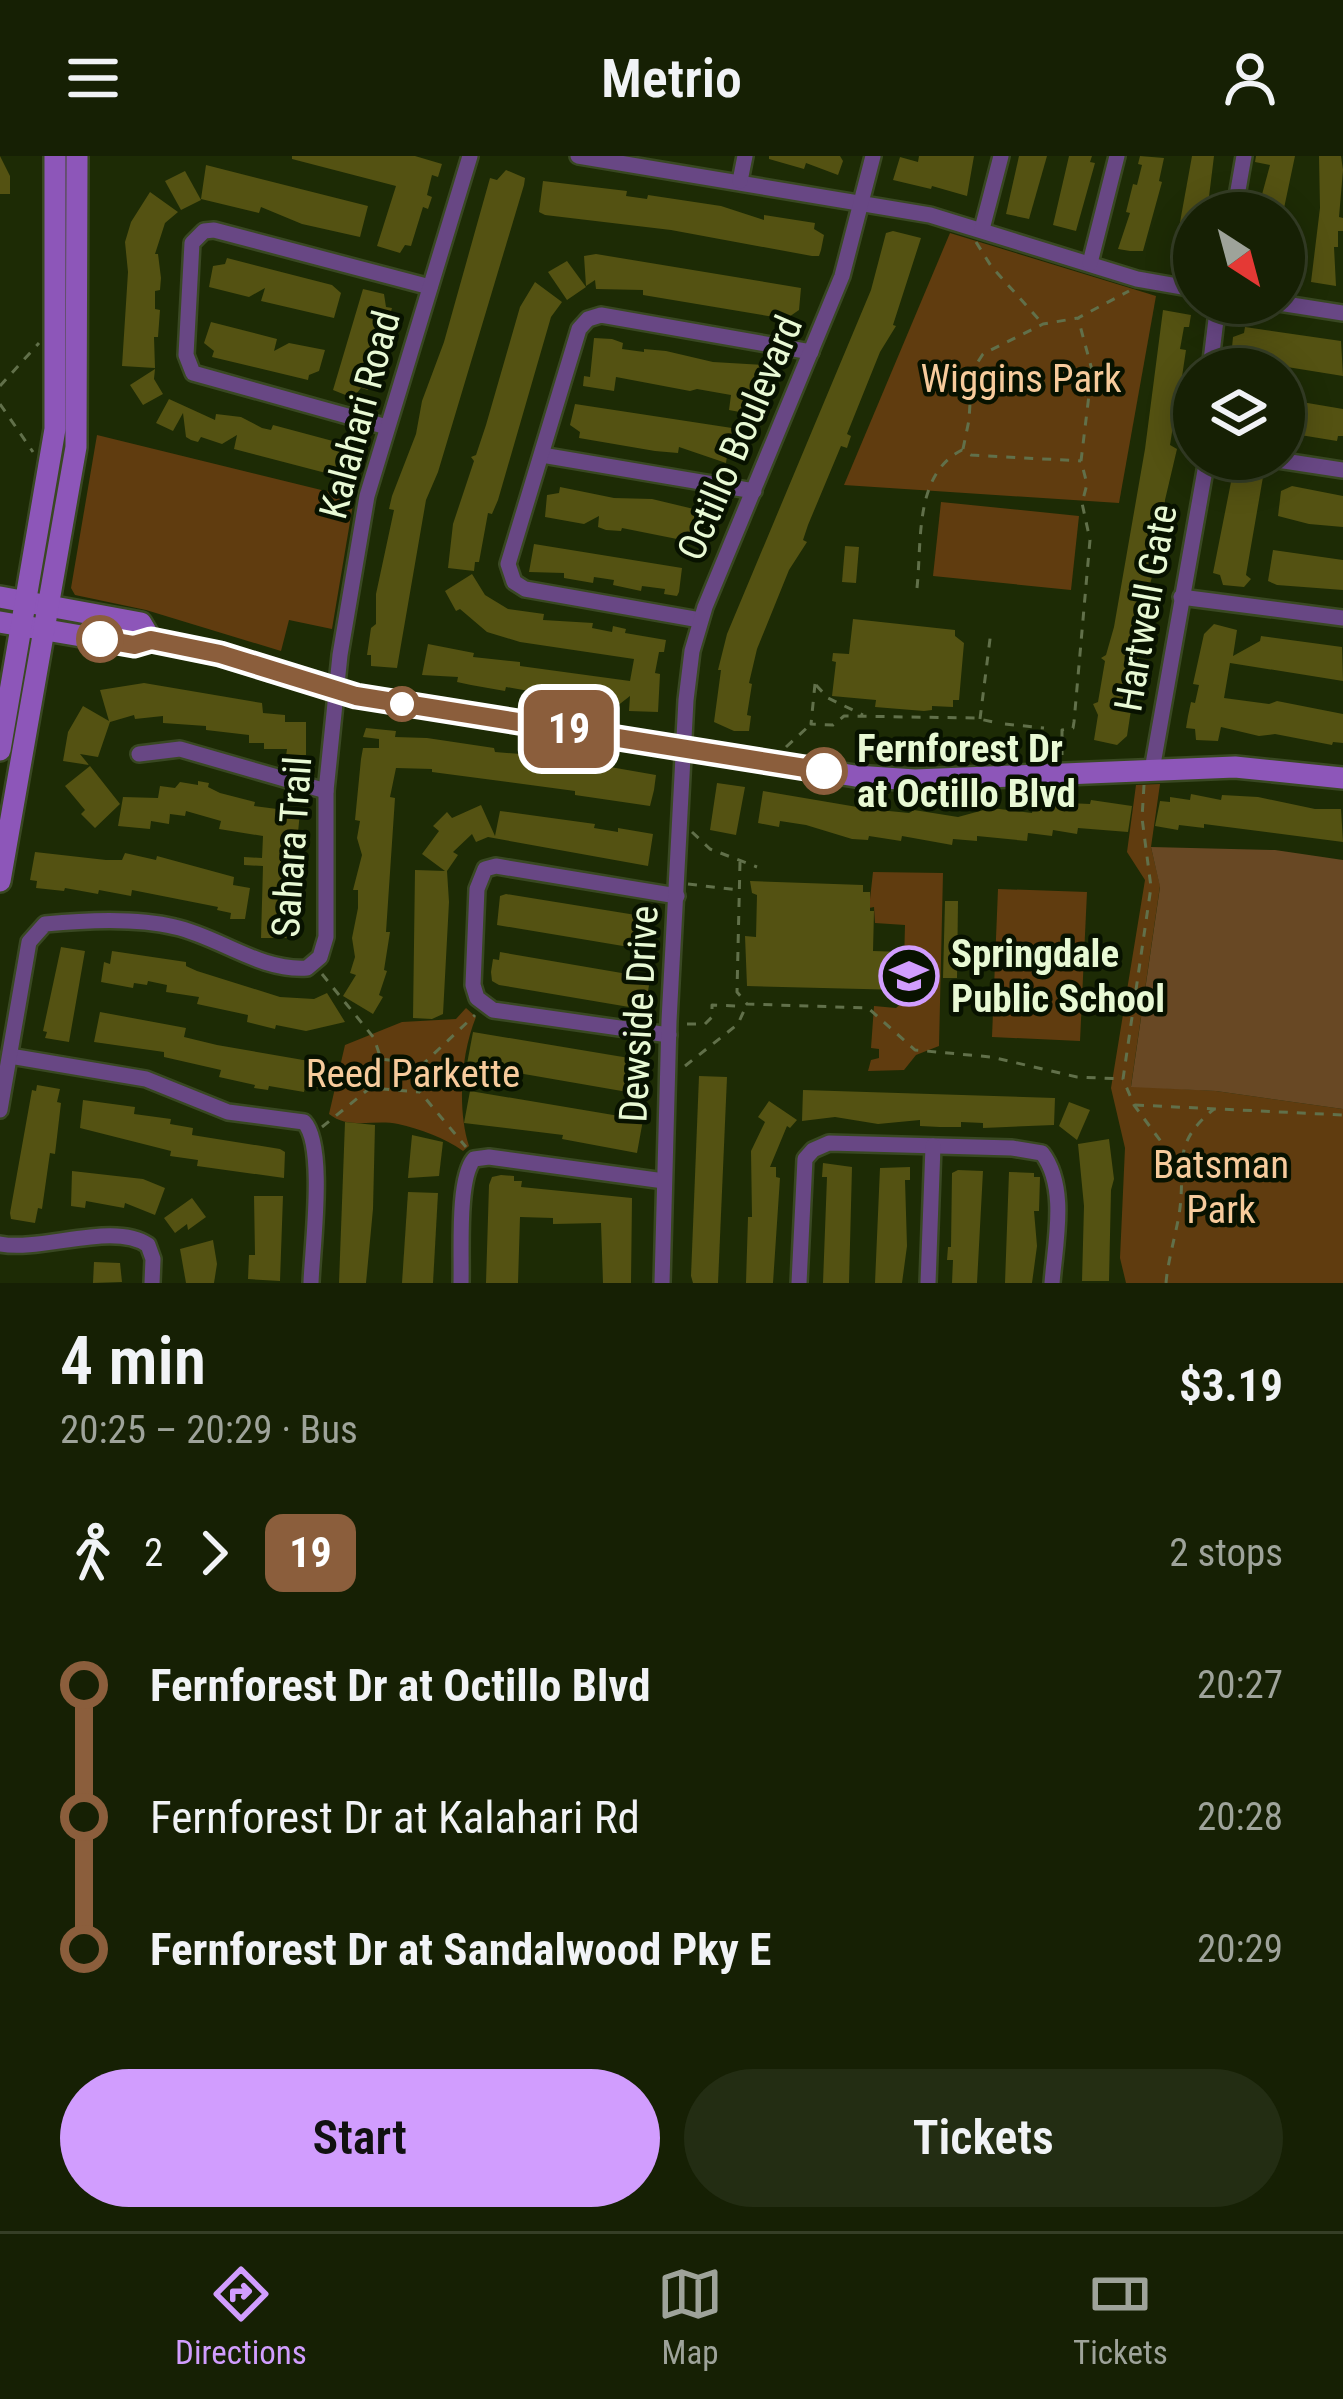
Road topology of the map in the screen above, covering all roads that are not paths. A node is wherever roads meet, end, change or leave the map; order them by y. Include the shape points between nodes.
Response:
1 (55, 156) edge
2 (76, 156) edge
3 (578, 156) edge
4 (745, 156) edge
5 (873, 156) edge
6 (1001, 156) edge
7 (1117, 156) edge
8 (1244, 156) edge
9 (469, 159) edge
10 (629, 159) edge
11 (740, 181) junction
12 (1238, 192) edge
13 (862, 202) junction
14 (978, 234) junction
15 (1090, 263) junction
16 (430, 286) junction
17 (1173, 287) edge
18 (1305, 307) edge
19 (1343, 313) edge
20 (811, 352) junction
21 (387, 427) junction
22 (542, 455) junction
23 (1305, 464) edge
24 (1343, 470) edge
25 (1203, 480) edge
26 (754, 491) junction
27 (0, 597) edge
28 (1181, 597) junction
29 (37, 604) junction
30 (1343, 618) edge
31 (700, 620) junction
32 (10, 624) edge
33 (45, 630) junction
34 (151, 640) junction
35 (337, 691) junction
36 (684, 748) junction
37 (0, 750) edge
38 (139, 754) dead end
39 (1148, 776) junction
40 (1343, 778) edge
41 (326, 791) junction
42 (0, 881) edge
43 (678, 889) junction
44 (669, 1035) junction
45 (10, 1056) junction
46 (0, 1110) edge
47 (933, 1146) junction
48 (664, 1181) junction
49 (0, 1244) edge
50 (152, 1283) edge
51 (311, 1283) edge
52 (460, 1283) edge
53 (662, 1283) edge
54 (799, 1283) edge
55 (928, 1283) edge
56 (1052, 1283) edge

1 - 29 street via 56,412
2 - 29 street via 79,418
3 - 10 street
4 - 11 street
5 - 13 street, Octillo Boulevard
6 - 14 street
7 - 15 street
8 - 12 street
9 - 16 street, Kalahari Road
10 - 11 street
11 - 13 street
13 - 14 street
13 - 20 street, Octillo Boulevard
14 - 15 street
15 - 17 street
16 - 21 street, Kalahari Road
16 - 21 street via 214,230 192,243 186,355 193,373
18 - 19 street
20 - 22 street via 588,319
20 - 26 street, Octillo Boulevard
21 - 35 street, Kalahari Road via 367,496
22 - 26 street
22 - 31 street via 508,564 514,582
23 - 24 street
25 - 28 street, Hartwell Gate
26 - 31 street, Octillo Boulevard
27 - 29 street
28 - 30 street
28 - 39 street, Hartwell Gate
29 - 32 street
29 - 33 street
29 - 34 street via 141,623
31 - 36 street, Octillo Boulevard
32 - 33 street
32 - 37 street
33 - 34 street via 134,645
33 - 42 street
34 - 35 street
35 - 36 street
35 - 41 street, Sahara Trail
36 - 39 street via 895,780
36 - 43 street, Dewside Drive
38 - 41 street via 180,749
39 - 40 street via 1259,767
41 - 45 street, Sahara Trail via 326,938 313,964 280,967 157,924 45,923 29,942
43 - 44 street, Dewside Drive
43 - 44 street via 496,866 485,869 477,889 473,985 486,1005
44 - 48 street, Dewside Drive
45 - 46 street, Sahara Trail
45 - 51 street via 146,1079 228,1112 304,1122 315,1151
47 - 54 street via 829,1143 813,1150 801,1192
47 - 55 street
47 - 56 street via 1042,1153 1056,1185
48 - 52 street via 474,1159 467,1167
48 - 53 street, Dewside Drive
49 - 50 street via 134,1238 148,1245

